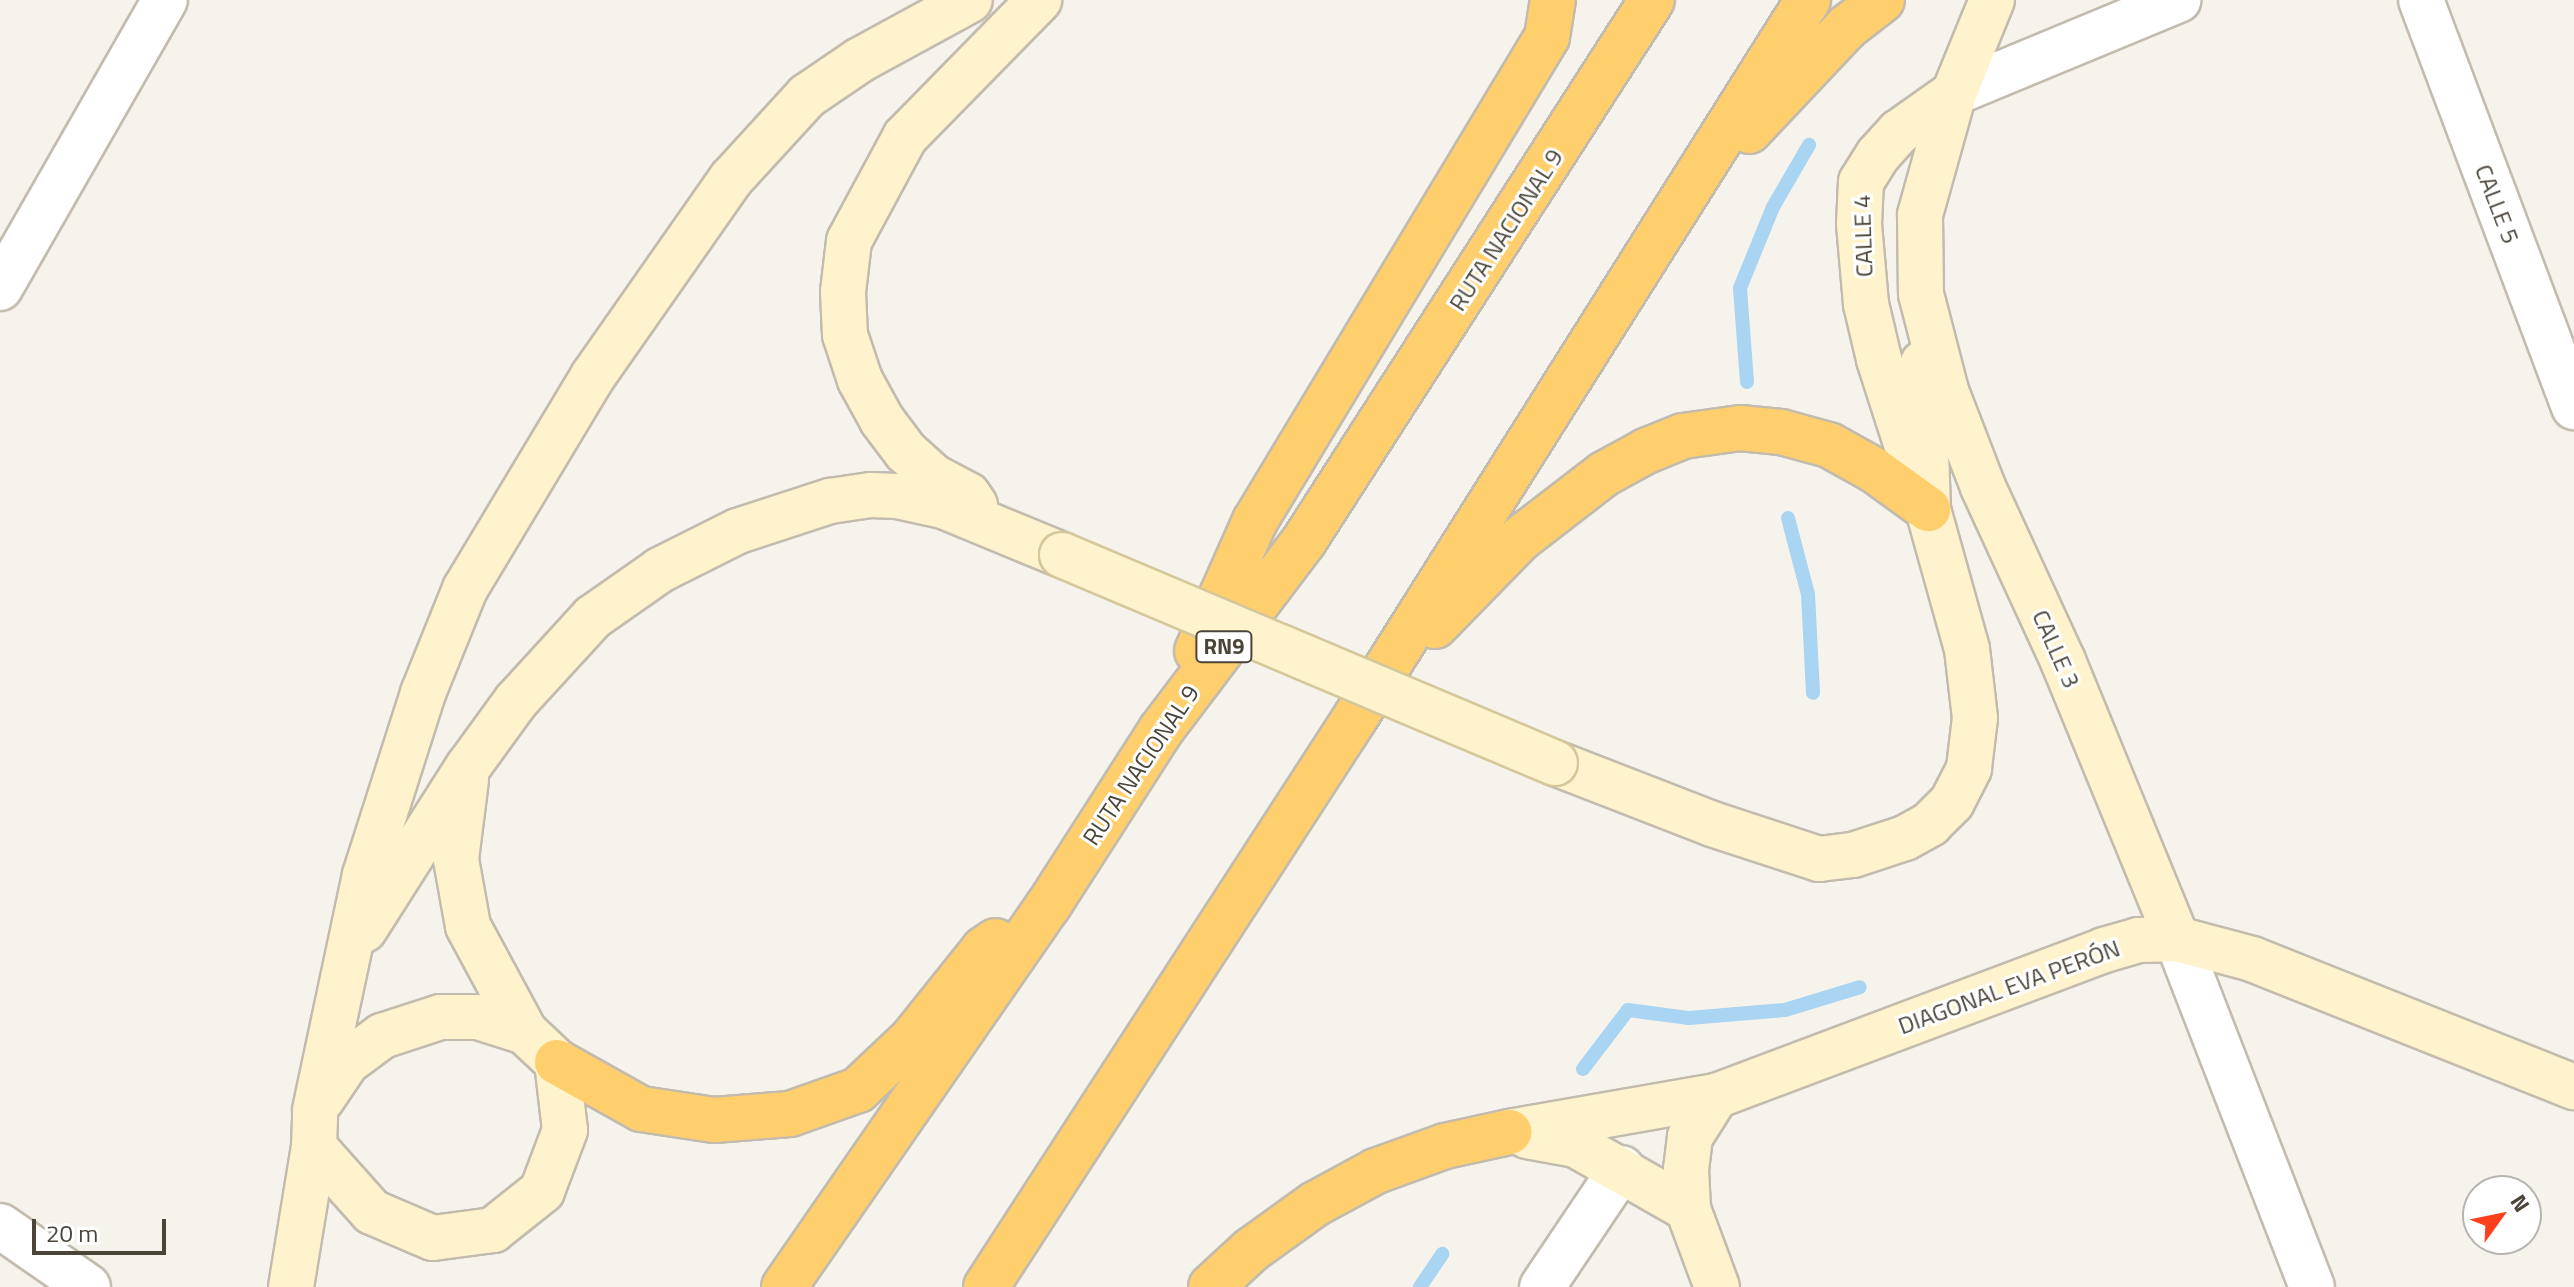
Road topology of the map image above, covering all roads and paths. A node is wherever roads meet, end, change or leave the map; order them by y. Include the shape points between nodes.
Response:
1 (165, 0) edge
2 (970, 0) edge
3 (1039, 0) edge
4 (1553, 0) edge
5 (1652, 0) edge
6 (1808, 0) edge
7 (1882, 0) edge
8 (1992, 0) edge
9 (2178, 0) edge
10 (2421, 0) edge
11 (1954, 93) junction
12 (1679, 206) junction
13 (1918, 252) junction
14 (0, 288) edge
15 (2574, 407) edge
16 (1928, 509) junction
17 (987, 523) junction
18 (1355, 718) junction
19 (1161, 730) junction
20 (468, 767) junction
21 (1048, 906) junction
22 (2177, 939) junction
23 (345, 961) junction
24 (525, 1032) junction
25 (557, 1062) junction
26 (2574, 1087) edge
27 (1716, 1096) junction
28 (314, 1128) junction
29 (1509, 1132) junction
30 (1622, 1168) junction
31 (1688, 1209) junction
32 (0, 1226) edge
33 (88, 1287) edge
34 (291, 1287) edge
35 (784, 1287) edge
36 (986, 1287) edge
37 (1211, 1287) edge
38 (1542, 1287) edge
39 (1717, 1287) edge
40 (2312, 1287) edge

1 - 14 street
2 - 23 main road via 860,60 807,96 704,215 593,376 448,626 389,797
3 - 17 main road via 905,137 849,241 843,292 845,335 860,380 882,420 934,477 968,495
4 - 19 highway via 1547,37 1255,521
5 - 19 highway, RUTA NACIONAL 9 / RN9 via 1304,541
6 - 12 highway
7 - 12 highway via 1847,27
8 - 11 main road, CALLE 3
9 - 11 street, CALLE 4
10 - 15 street, CALLE 5
11 - 13 main road, CALLE 3 via 1920,215
11 - 16 main road, CALLE 4 via 1899,132 1861,182 1866,304
12 - 18 highway
13 - 16 main road
13 - 22 main road, CALLE 3 via 1921,294 1956,419
16 - 17 main road, bridge via 1967,649 1975,718 1969,768 1952,802 1930,824 1853,855 1819,859 1555,763
16 - 18 highway via 1829,445 1740,428 1683,436 1604,474 1521,538
17 - 20 main road via 943,506 871,495 830,501 738,531 660,570 593,617 516,701
18 - 36 highway
19 - 21 highway, RUTA NACIONAL 9 / RN9
20 - 23 main road
20 - 24 main road via 456,859 468,926
21 - 25 highway via 984,949 912,1039 858,1090 790,1114 714,1120 641,1109
21 - 35 highway, RUTA NACIONAL 9 / RN9
22 - 26 main road, DIAGONAL EVA PERÓN via 2252,959
22 - 27 main road, DIAGONAL EVA PERÓN via 2138,940 2104,950
22 - 40 street, CALLE 3
23 - 28 main road
24 - 25 main road
24 - 28 main road via 478,1017 440,1017 382,1036 347,1062
25 - 28 main road via 565,1130 542,1191 493,1230 433,1238 372,1212
27 - 29 main road, DIAGONAL EVA PERÓN
27 - 31 main road via 1690,1137
28 - 34 main road
29 - 30 main road via 1576,1145
29 - 37 highway via 1445,1146 1376,1171 1315,1204
30 - 31 main road
30 - 38 street
31 - 39 main road
32 - 33 street

